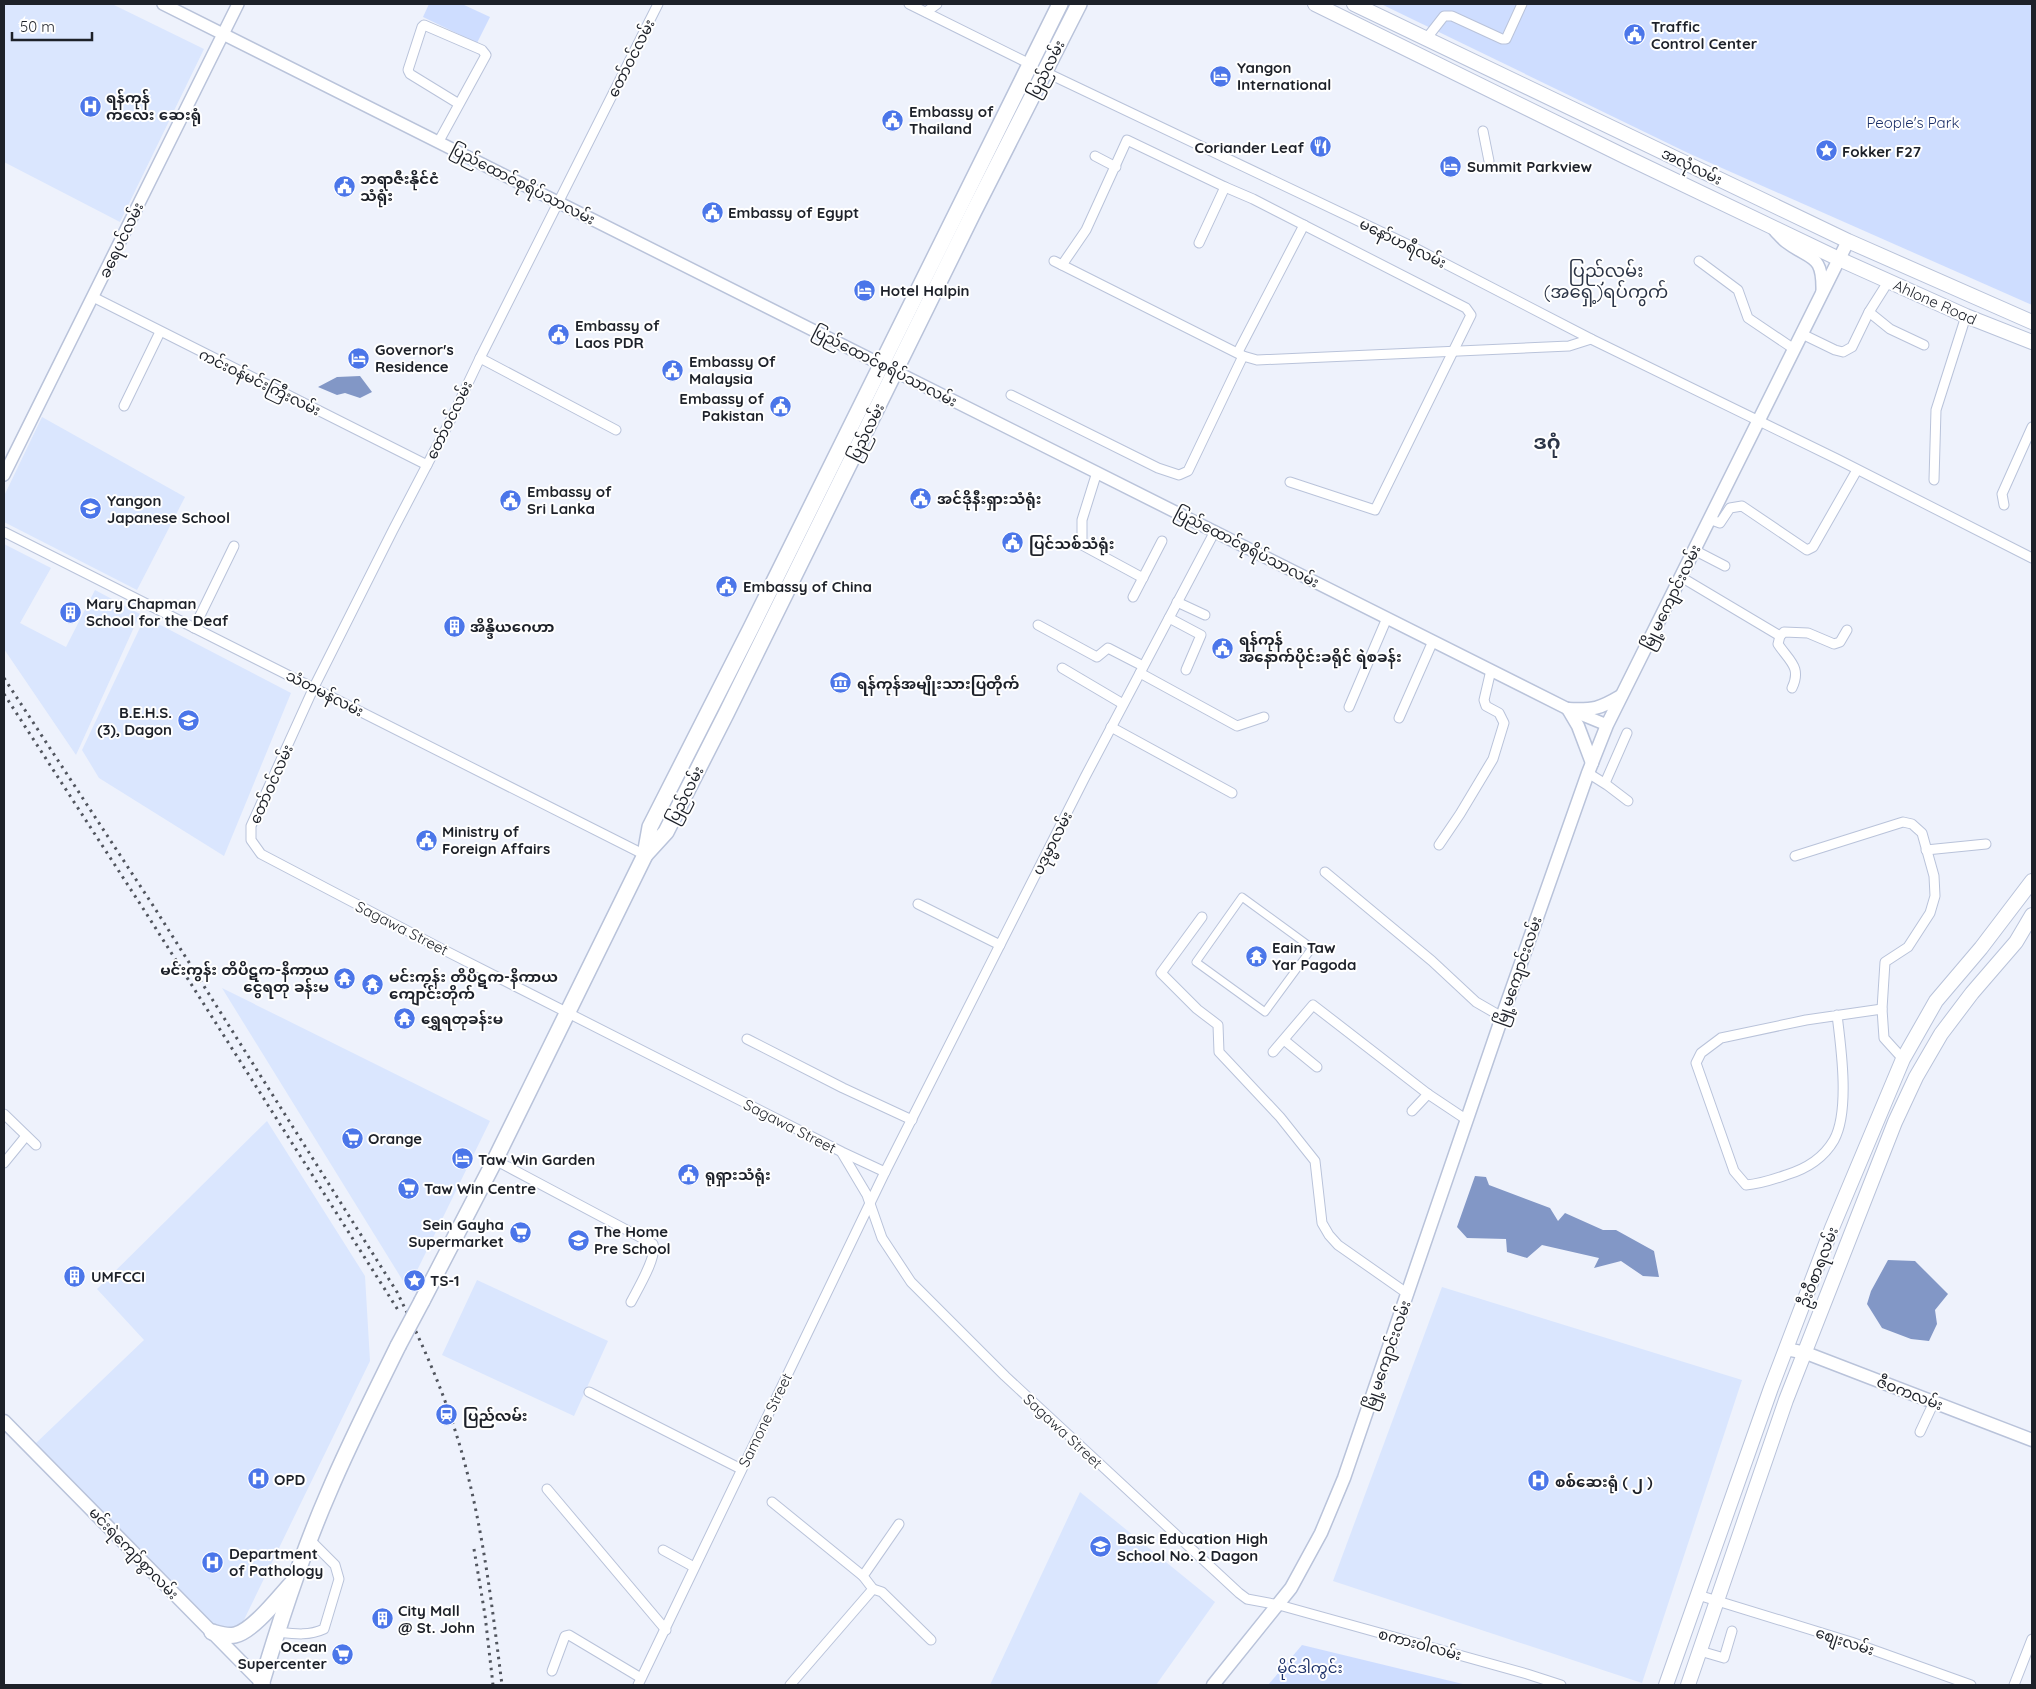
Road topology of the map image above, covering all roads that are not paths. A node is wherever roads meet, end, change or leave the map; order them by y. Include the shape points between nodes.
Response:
1 (163, 4) edge
2 (238, 4) edge
3 (658, 4) edge
4 (908, 4) edge
5 (937, 4) edge
6 (1060, 4) edge
7 (1079, 4) edge
8 (1315, 4) edge
9 (1354, 4) edge
10 (1522, 4) edge
11 (926, 12) junction
12 (222, 33) junction
13 (1426, 39) junction
14 (1030, 64) junction
15 (1044, 72) junction
16 (459, 104) junction
17 (1483, 131) dead end
18 (438, 142) junction
19 (1095, 156) dead end
20 (1488, 161) dead end
21 (1116, 167) junction
22 (1225, 187) junction
23 (558, 201) junction
24 (1304, 225) junction
25 (1770, 226) junction
26 (1848, 241) junction
27 (1199, 243) dead end
28 (1839, 259) junction
29 (1699, 261) dead end
30 (1888, 282) junction
31 (1822, 292) junction
32 (93, 297) junction
33 (1869, 312) junction
34 (1966, 316) junction
35 (2032, 322) edge
36 (160, 332) junction
37 (1802, 334) junction
38 (1591, 339) junction
39 (2032, 342) edge
40 (1924, 345) dead end
41 (1794, 349) junction
42 (1454, 351) junction
43 (1241, 354) junction
44 (480, 358) junction
45 (882, 363) junction
46 (896, 371) junction
47 (1011, 395) dead end
48 (124, 406) dead end
49 (1758, 421) junction
50 (2032, 427) edge
51 (616, 430) dead end
52 (427, 465) junction
53 (1858, 470) junction
54 (1097, 472) junction
55 (4, 475) edge
56 (1934, 480) dead end
57 (1290, 482) dead end
58 (2004, 505) dead end
59 (1709, 519) junction
60 (4, 532) edge
61 (1215, 532) junction
62 (1162, 541) dead end
63 (234, 546) dead end
64 (1694, 550) junction
65 (2032, 558) edge
66 (1724, 566) dead end
67 (1681, 577) junction
68 (1143, 578) junction
69 (1133, 597) dead end
70 (1177, 602) junction
71 (1205, 615) dead end
72 (1169, 618) junction
73 (1387, 618) junction
74 (1038, 625) dead end
75 (194, 628) junction
76 (1847, 630) dead end
77 (1780, 636) junction
78 (1433, 641) junction
79 (1062, 668) dead end
80 (1142, 669) junction
81 (1186, 670) dead end
82 (1491, 670) junction
83 (314, 687) junction
84 (1792, 688) dead end
85 (1621, 696) junction
86 (1123, 704) junction
87 (1349, 707) dead end
88 (1568, 709) junction
89 (1264, 717) dead end
90 (1399, 718) dead end
91 (1607, 725) junction
92 (1111, 727) junction
93 (1627, 733) dead end
94 (1590, 768) junction
95 (1605, 783) junction
96 (1232, 793) dead end
97 (1628, 801) dead end
98 (251, 840) joint
99 (1986, 844) dead end
100 (1439, 845) dead end
101 (1926, 850) junction
102 (645, 856) junction
103 (1795, 856) dead end
104 (1325, 872) dead end
105 (2032, 881) edge
106 (1242, 897) joint
107 (918, 904) dead end
108 (1202, 917) dead end
109 (2003, 919) junction
110 (2029, 923) edge
111 (1000, 946) junction
112 (1882, 1009) junction
113 (567, 1011) junction
114 (1837, 1015) junction
115 (1502, 1017) junction
116 (747, 1039) dead end
117 (1284, 1040) junction
118 (1274, 1052) dead end
119 (1904, 1056) junction
120 (1925, 1063) junction
121 (1317, 1067) dead end
122 (1428, 1094) junction
123 (1412, 1111) dead end
124 (4, 1114) edge
125 (912, 1120) junction
126 (1467, 1120) junction
127 (26, 1136) junction
128 (36, 1145) dead end
129 (842, 1152) junction
130 (893, 1156) joint
131 (495, 1160) junction
132 (4, 1163) edge
133 (885, 1172) junction
134 (870, 1202) junction
135 (1824, 1250) junction
136 (1843, 1258) junction
137 (1408, 1294) junction
138 (631, 1302) dead end
139 (1786, 1349) junction
140 (1806, 1353) junction
141 (589, 1392) dead end
142 (1934, 1402) junction
143 (4, 1421) edge
144 (1920, 1432) dead end
145 (2032, 1440) edge
146 (1743, 1466) junction
147 (741, 1469) junction
148 (1761, 1473) junction
149 (547, 1489) dead end
150 (772, 1502) dead end
151 (899, 1524) dead end
152 (310, 1540) junction
153 (663, 1550) dead end
154 (694, 1567) junction
155 (863, 1576) junction
156 (295, 1580) junction
157 (873, 1589) junction
158 (1698, 1595) junction
159 (1717, 1601) junction
160 (1279, 1605) junction
161 (666, 1630) junction
162 (1732, 1631) dead end
163 (212, 1632) junction
164 (278, 1632) junction
165 (2032, 1639) edge
166 (931, 1640) dead end
167 (1700, 1651) junction
168 (552, 1671) dead end
169 (640, 1681) edge
170 (262, 1684) edge
171 (790, 1685) edge
172 (1213, 1685) edge
173 (1561, 1685) edge
174 (1666, 1685) edge
175 (1688, 1685) edge
176 (1972, 1685) edge
177 (2014, 1685) edge

1 - 12 street, ပြည်ထောင်စုရိပ်သာလမ်း
2 - 12 street, ခရေပင်လမ်း
3 - 23 street, တော်ဝင်လမ်း
4 - 11 street
5 - 11 street
6 - 14 highway, ပြည်လမ်း
7 - 15 highway, ပြည်လမ်း
8 - 25 main road, အလုံလမ်း
9 - 13 main road, အလုံလမ်း
10 - 13 street via 1506,38 1452,16 1444,16
11 - 14 street
12 - 18 street, ပြည်ထောင်စုရိပ်သာလမ်း
12 - 32 street, ခရေပင်လမ်း
13 - 26 main road, အလုံလမ်း
14 - 45 highway, ပြည်လမ်း
15 - 38 street, မနော်ဟရီလမ်း via 1411,246
15 - 46 highway, ပြည်လမ်း
16 - 16 street via 408,70 424,25 482,50 486,55
16 - 18 street
17 - 20 street
18 - 23 street, ပြည်ထောင်စုရိပ်သာလမ်း
19 - 21 street
21 - 22 street via 1127,140
21 - 43 street via 1086,230 1058,263
22 - 24 street
22 - 27 street
23 - 44 street, တော်ဝင်လမ်း
23 - 45 street, ပြည်ထောင်စုရိပ်သာလမ်း
24 - 42 street via 1469,311 1471,315
24 - 43 street
25 - 28 main road, အလုံလမ်း
25 - 31 street via 1786,242 1820,265
26 - 28 main road, မြို့မကျောင်းလမ်း
26 - 35 main road, အလုံလမ်း
28 - 30 main road, Ahlone Road
28 - 31 main road, မြို့မကျောင်းလမ်း
29 - 41 street via 1738,290 1748,318
30 - 33 street
30 - 34 main road, Ahlone Road
31 - 37 main road, မြို့မကျောင်းလမ်း
32 - 36 street, ကင်းဝန်မင်းကြီးလမ်း
32 - 55 street, ခရေပင်လမ်း
33 - 37 street via 1852,347 1843,352
33 - 40 street via 1890,329
34 - 39 main road, Ahlone Road
34 - 56 street via 1936,410
36 - 48 street
36 - 52 street, ကင်းဝန်မင်းကြီးလမ်း
37 - 41 main road, မြို့မကျောင်းလမ်း
38 - 42 street via 1569,346
38 - 49 street, မနော်ဟရီလမ်း
41 - 49 main road, မြို့မကျောင်းလမ်း
42 - 43 street via 1257,360
42 - 57 street via 1375,510
43 - 47 street via 1188,471 1179,475 1158,468
44 - 51 street
44 - 52 street, တော်ဝင်လမ်း
45 - 46 street, ပြည်ထောင်စုရိပ်သာလမ်း
45 - 102 highway, ပြည်လမ်း via 650,827
46 - 54 street, ပြည်ထောင်စုရိပ်သာလမ်း
46 - 102 highway, ပြည်လမ်း via 666,832
49 - 53 street, မနော်ဟရီလမ်း
49 - 59 main road, မြို့မကျောင်းလမ်း
50 - 58 street via 2002,494
52 - 83 street, တော်ဝင်လမ်း
53 - 59 street via 1813,547 1807,550 1742,506 1730,508 1720,523
53 - 65 street, မနော်ဟရီလမ်း
54 - 61 street, ပြည်ထောင်စုရိပ်သာလမ်း
54 - 68 street via 1082,520 1082,545
59 - 64 main road, မြို့မကျောင်းလမ်း
60 - 75 street, သံတမန်လမ်း
61 - 70 street, ပဒုမ္မာလမ်း
61 - 73 street, ပြည်ထောင်စုရိပ်သာလမ်း
62 - 68 street
63 - 75 street
64 - 66 street
64 - 67 main road, မြို့မကျောင်းလမ်း
67 - 77 street
67 - 85 main road, မြို့မကျောင်းလမ်း
68 - 69 street
70 - 71 street
70 - 72 street, ပဒုမ္မာလမ်း
72 - 80 street, ပဒုမ္မာလမ်း
72 - 81 street via 1201,635
73 - 78 street, ပြည်ထောင်စုရိပ်သာလမ်း
73 - 87 street
74 - 80 street via 1095,656 1108,648
75 - 83 street, သံတမန်လမ်း
76 - 77 street via 1837,644 1808,633 1784,632
77 - 84 street via 1778,644 1794,664 1796,673
78 - 82 street, ပြည်ထောင်စုရိပ်သာလမ်း
78 - 90 street
79 - 86 street
80 - 86 street, ပဒုမ္မာလမ်း
80 - 89 street via 1234,725 1240,726
82 - 88 street, ပြည်ထောင်စုရိပ်သာလမ်း
82 - 100 street via 1484,700 1486,706 1499,713 1504,723 1493,759
83 - 98 street, တော်ဝင်လမ်း via 251,826
83 - 102 street, သံတမန်လမ်း
85 - 88 main road via 1601,708
85 - 91 main road, မြို့မကျောင်းလမ်း
86 - 92 street, ပဒုမ္မာလမ်း
88 - 91 street, ပြည်ထောင်စုရိပ်သာလမ်း
88 - 94 main road via 1578,726
91 - 94 main road, မြို့မကျောင်းလမ်း
92 - 96 street
92 - 111 street, ပဒုမ္မာလမ်း
93 - 95 street
94 - 95 street
94 - 115 main road, မြို့မကျောင်းလမ်း
95 - 97 street
98 - 113 street, Sagawa Street via 260,854
99 - 101 street
101 - 103 street via 1922,833 1904,822
101 - 112 street via 1934,876 1935,896 1930,913 1908,946 1885,962
102 - 113 highway, ပြည်လမ်း
104 - 115 street via 1476,1002
105 - 109 main road, ဦးဝီစာရလမ်း
106 - 106 street via 1196,962 1265,1012 1312,948
107 - 111 street
108 - 137 street via 1161,973 1218,1025 1219,1052 1280,1117 1315,1161 1322,1223 1329,1235 1338,1245
109 - 110 main road
109 - 119 main road, ဦးဝီစာရလမ်း via 1936,1001
110 - 120 main road, ဦးဝီစာရလမ်း via 1966,1000
111 - 125 street, ပဒုမ္မာလမ်း
112 - 114 street
112 - 119 street via 1884,1038
113 - 129 street, Sagawa Street
113 - 131 highway, ပြည်လမ်း
114 - 114 street via 1721,1038 1700,1052 1696,1063 1734,1171 1746,1184 1760,1184 1805,1169 1834,1140 1842,1107 1842,1052
115 - 126 main road, မြို့မကျောင်းလမ်း
116 - 125 street
117 - 118 street
117 - 121 street
117 - 122 street via 1313,1005
119 - 120 main road
119 - 135 main road, ဦးဝီစာရလမ်း
120 - 136 main road, ဦးဝီစာရလမ်း via 1895,1122
122 - 123 street
122 - 126 street
124 - 127 street
125 - 130 street, ပဒုမ္မာလမ်း
126 - 137 main road, မြို့မကျောင်းလမ်း
127 - 128 street
127 - 132 street
129 - 133 street
129 - 134 street, Sagawa Street
130 - 133 street, Samone Street
131 - 138 street via 654,1244 653,1257
131 - 152 highway, ပြည်လမ်း, bridge via 398,1346 344,1457
133 - 134 street, Samone Street
134 - 147 street, Samone Street
134 - 160 street, Sagawa Street via 882,1238 911,1282 1005,1376 1239,1593 1247,1599
135 - 136 main road
135 - 139 main road, ဦးဝီစာရလမ်း
136 - 140 main road, ဦးဝီစာရလမ်း
137 - 160 main road, မြို့မကျောင်းလမ်း via 1344,1478 1321,1533
139 - 140 main road, ဇီဝကလမ်း
139 - 146 main road, ဦးဝီစာရလမ်း
140 - 142 main road, ဇီဝကလမ်း
140 - 148 main road, ဦးဝီစာရလမ်း
141 - 147 street
142 - 144 street
142 - 145 main road, ဇီဝကလမ်း
143 - 163 main road, မင်းရဲကျော်စွာလမ်း
146 - 148 main road
146 - 158 main road, ဦးဝီစာရလမ်း
147 - 154 street, Samone Street
148 - 159 main road, ဦးဝီစာရလမ်း
149 - 161 street
150 - 155 street
151 - 155 street
152 - 156 highway, ပြည်လမ်း
152 - 164 street via 335,1565 339,1579 324,1629 305,1634
153 - 154 street
154 - 161 street, Samone Street
155 - 157 street
156 - 163 highway via 238,1634
156 - 164 highway, ပြည်လမ်း
157 - 166 street via 882,1592
157 - 171 street
158 - 159 street, စျေးလမ်း
158 - 174 main road, ဦးဝီစာရလမ်း
159 - 167 main road, ဦးဝီစာရလမ်း
159 - 176 street, စျေးလမ်း via 1851,1642
160 - 172 main road, မြို့မကျောင်းလမ်း
160 - 173 street, စကားဝါလမ်း
161 - 169 street, Samone Street
162 - 167 street via 1724,1658
163 - 170 main road, မင်းရဲကျော်စွာလမ်း
164 - 170 highway, ပြည်လမ်း
165 - 177 street
167 - 175 main road, ဦးဝီစာရလမ်း
168 - 169 street via 565,1636 569,1635

